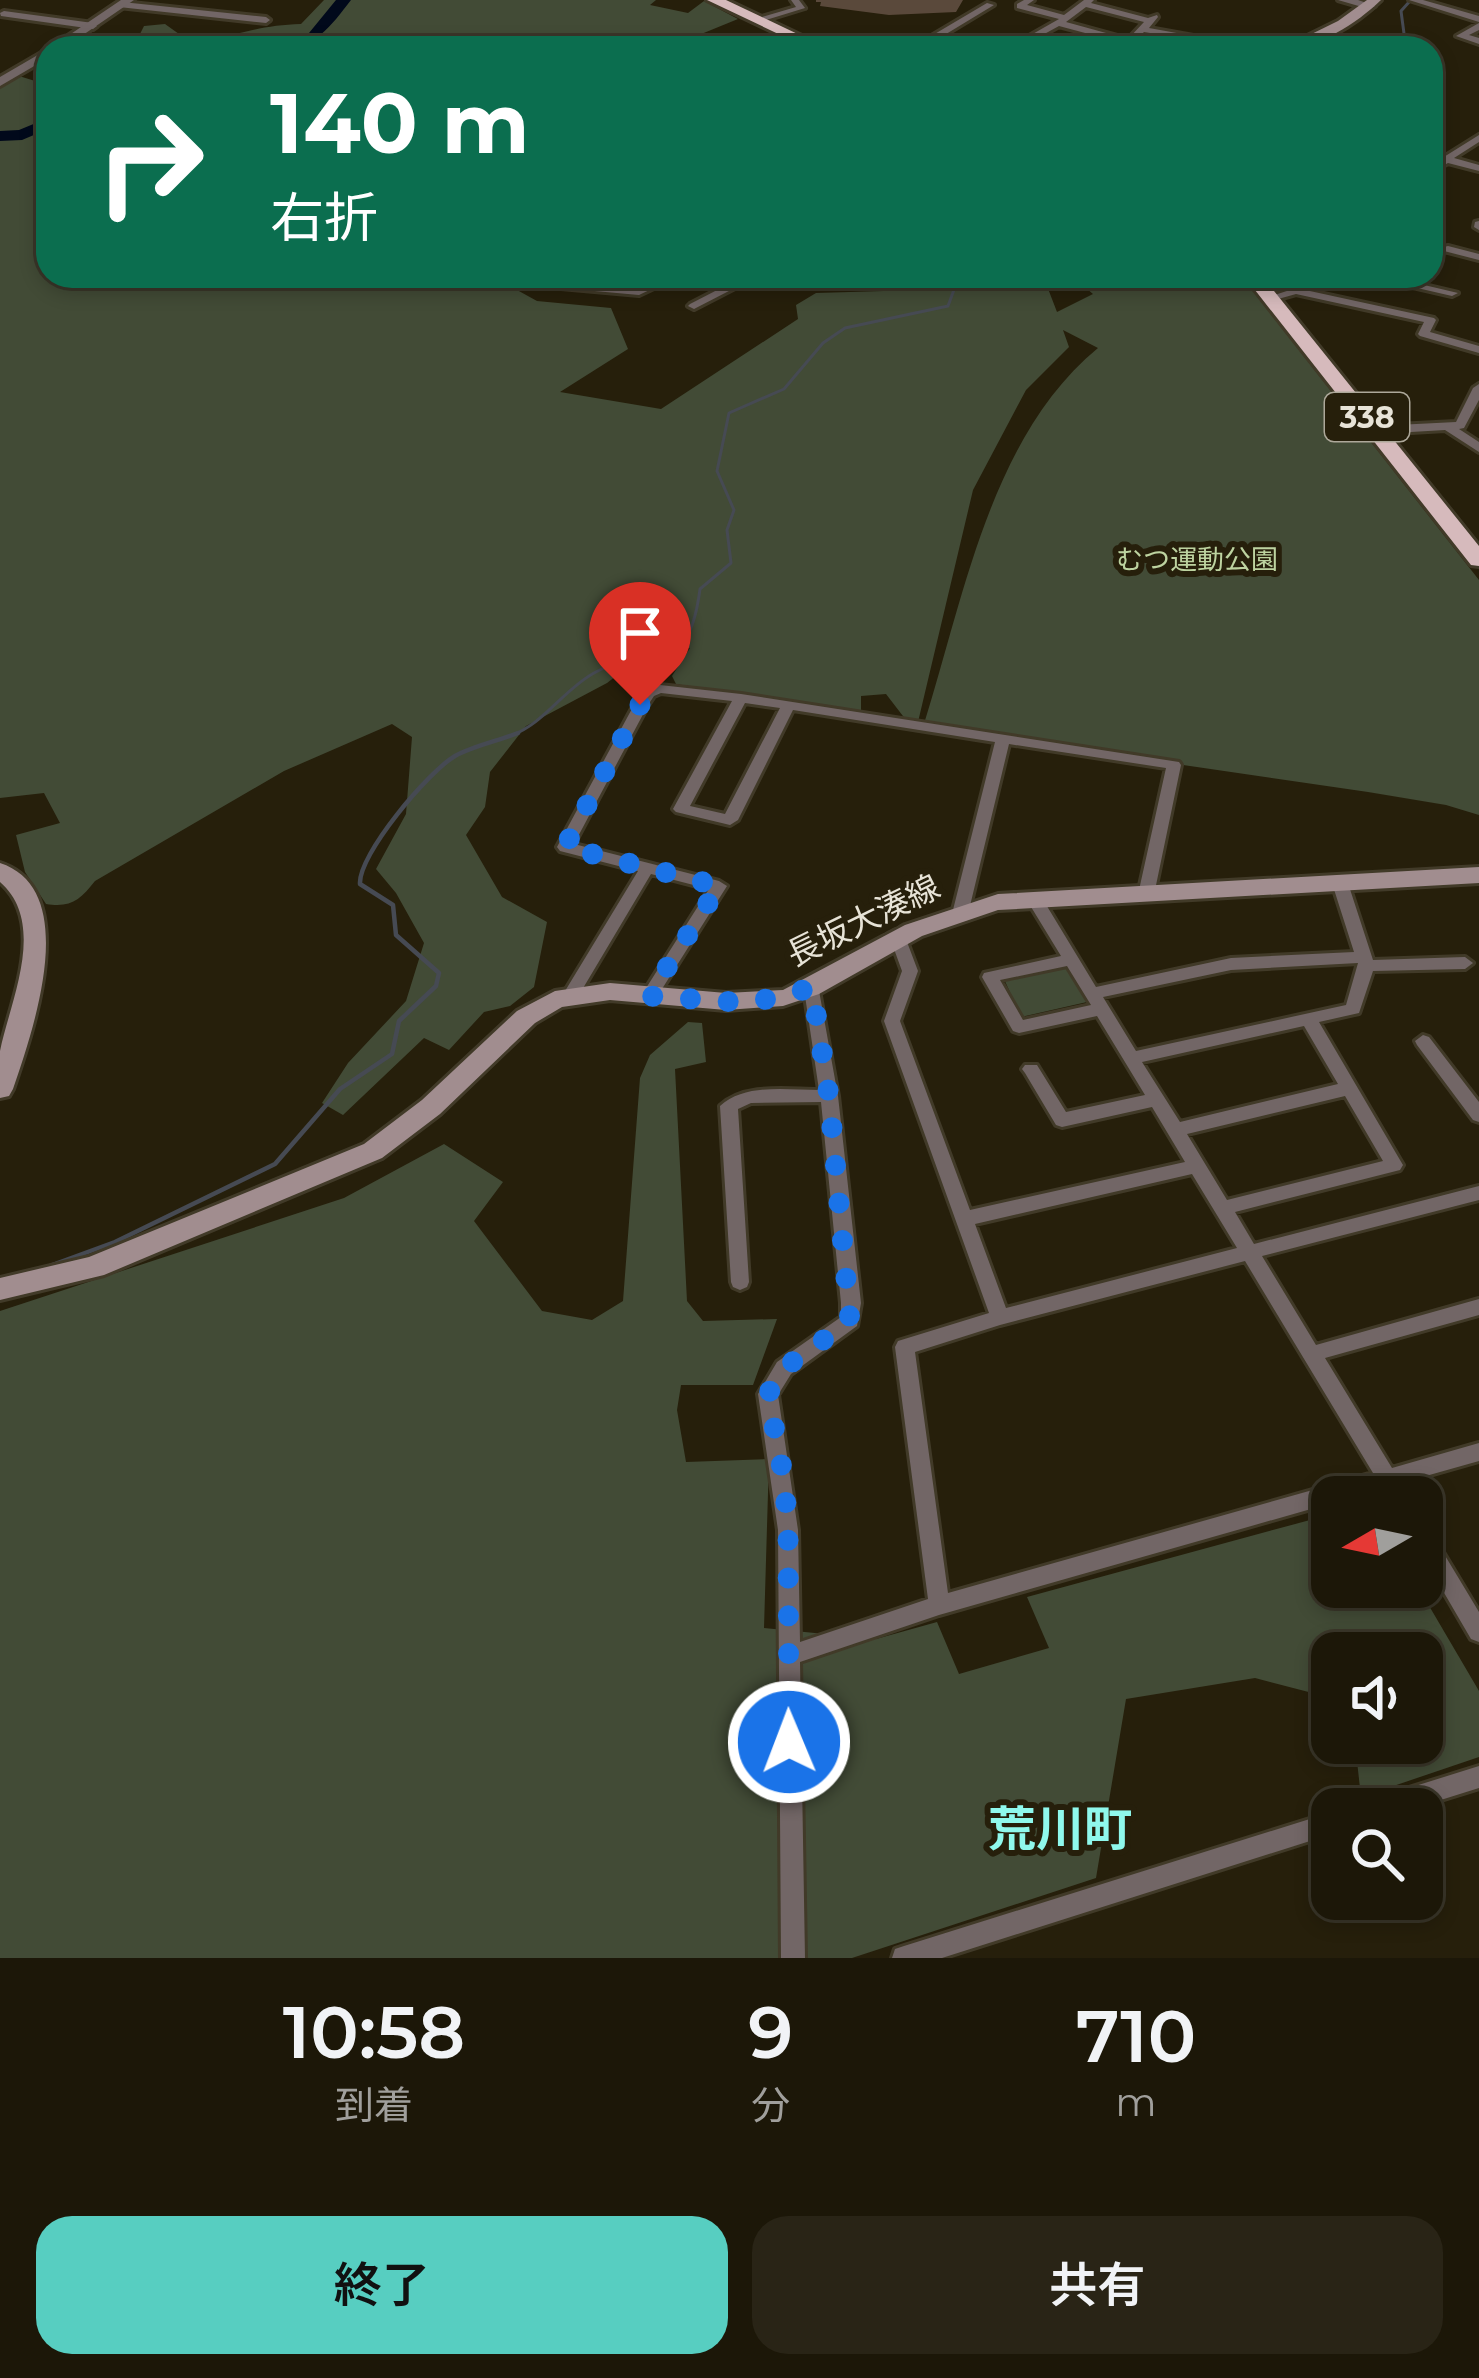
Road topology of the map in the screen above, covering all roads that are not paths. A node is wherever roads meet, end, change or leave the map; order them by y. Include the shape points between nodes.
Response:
1 (715, 0) edge
2 (1030, 0) edge
3 (1344, 0) edge
4 (1413, 0) edge
5 (125, 2) edge
6 (778, 2) edge
7 (1089, 2) edge
8 (1433, 2) edge
9 (1372, 3) edge
10 (798, 4) edge
11 (990, 5) dead end
12 (4, 14) dead end
13 (761, 18) junction
14 (266, 20) dead end
15 (1062, 21) junction
16 (1149, 22) junction
17 (1479, 22) edge
18 (93, 26) junction
19 (76, 36) edge
20 (796, 36) edge
21 (937, 36) edge
22 (1035, 36) edge
23 (1111, 36) edge
24 (1136, 36) edge
25 (1194, 36) edge
26 (1318, 36) edge
27 (1479, 41) edge
28 (36, 60) edge
29 (0, 82) edge
30 (1479, 138) edge
31 (1446, 159) junction
32 (1443, 161) edge
33 (1479, 167) edge
34 (1448, 248) dead end
35 (1479, 257) edge
36 (611, 288) edge
37 (648, 288) edge
38 (727, 288) edge
39 (1263, 288) edge
40 (1428, 288) edge
41 (1452, 293) dead end
42 (1271, 298) junction
43 (694, 305) dead end
44 (1479, 350) edge
45 (1479, 388) edge
46 (1451, 429) junction
47 (1377, 430) junction
48 (1479, 448) edge
49 (1479, 560) edge
50 (741, 698) junction
51 (788, 707) junction
52 (1003, 740) junction
53 (647, 868) junction
54 (0, 870) edge
55 (1479, 875) edge
56 (1339, 880) junction
57 (1147, 890) junction
58 (1033, 897) junction
59 (962, 910) junction
60 (898, 938) junction
61 (1071, 959) junction
62 (1365, 962) junction
63 (1465, 963) dead end
64 (812, 988) junction
65 (570, 996) junction
66 (649, 996) junction
67 (1097, 1002) junction
68 (1310, 1021) junction
69 (1423, 1041) dead end
70 (1131, 1058) junction
71 (1031, 1069) dead end
72 (1350, 1088) junction
73 (0, 1089) edge
74 (829, 1096) junction
75 (1156, 1099) junction
76 (1479, 1115) edge
77 (1175, 1130) junction
78 (1197, 1166) junction
79 (1479, 1193) edge
80 (1223, 1208) junction
81 (964, 1219) junction
82 (1251, 1254) junction
83 (740, 1282) dead end
84 (0, 1289) edge
85 (1479, 1307) edge
86 (1000, 1317) junction
87 (1312, 1354) junction
88 (1479, 1452) edge
89 (1387, 1476) joint
90 (1311, 1498) edge
91 (1443, 1571) edge
92 (939, 1605) junction
93 (1479, 1632) edge
94 (788, 1656) junction
95 (1479, 1777) edge
96 (1443, 1788) edge
97 (1311, 1830) edge
98 (793, 1958) edge
99 (904, 1958) edge

1 - 13 highway
2 - 15 street via 1020,6
3 - 9 street
4 - 8 street
5 - 14 street
5 - 18 street
6 - 10 street
6 - 13 street
7 - 15 street
7 - 16 street
8 - 17 street
9 - 26 main road
10 - 13 street
11 - 21 street
12 - 18 street
13 - 20 highway
15 - 22 street
15 - 23 street
16 - 24 street
16 - 25 street
17 - 27 street via 1461,36
18 - 19 street
28 - 29 street
30 - 31 street
31 - 32 street
31 - 33 street
34 - 35 street
36 - 37 street
38 - 43 street
39 - 42 highway, 338
40 - 41 street
42 - 44 street via 1296,290 1430,320 1424,334
42 - 47 highway, 338
45 - 46 street
46 - 47 street
46 - 48 street
47 - 49 highway, 338
50 - 51 street
50 - 51 street via 680,809 730,820
50 - 53 street via 649,693 565,847
51 - 52 street
52 - 57 street via 1174,765
52 - 59 street
53 - 65 street
53 - 66 street via 719,886
54 - 73 main road via 23,885 35,931 20,1033
55 - 56 main road, 長坂大湊線
56 - 57 main road, 長坂大湊線
56 - 62 street
57 - 58 main road, 長坂大湊線
58 - 59 main road, 長坂大湊線
58 - 61 street
59 - 60 main road, 長坂大湊線
60 - 64 main road, 長坂大湊線
60 - 81 street via 910,970 892,1021
61 - 67 street
61 - 67 street via 990,977 1018,1027
62 - 63 street
62 - 67 street via 1231,964
62 - 68 street via 1353,1010
64 - 66 main road, 長坂大湊線 via 750,1003
64 - 74 street
65 - 66 main road, 長坂大湊線
65 - 84 main road, 長坂大湊線 via 525,1018 373,1151 94,1267
67 - 70 street
68 - 70 street
68 - 72 street
69 - 76 street
70 - 75 street
71 - 75 street via 1062,1120
72 - 77 street
72 - 80 street via 1394,1165
74 - 83 street via 749,1097 729,1106
74 - 94 street via 850,1321 784,1368 768,1394 787,1513
75 - 77 street
77 - 78 street
78 - 80 street
78 - 81 street
79 - 82 street
80 - 82 street
81 - 86 street
82 - 86 street
82 - 87 street
85 - 87 street
86 - 92 street via 905,1347
87 - 89 street
88 - 89 street
90 - 92 street
91 - 93 street
92 - 94 street
94 - 98 street
95 - 96 street
97 - 99 street

